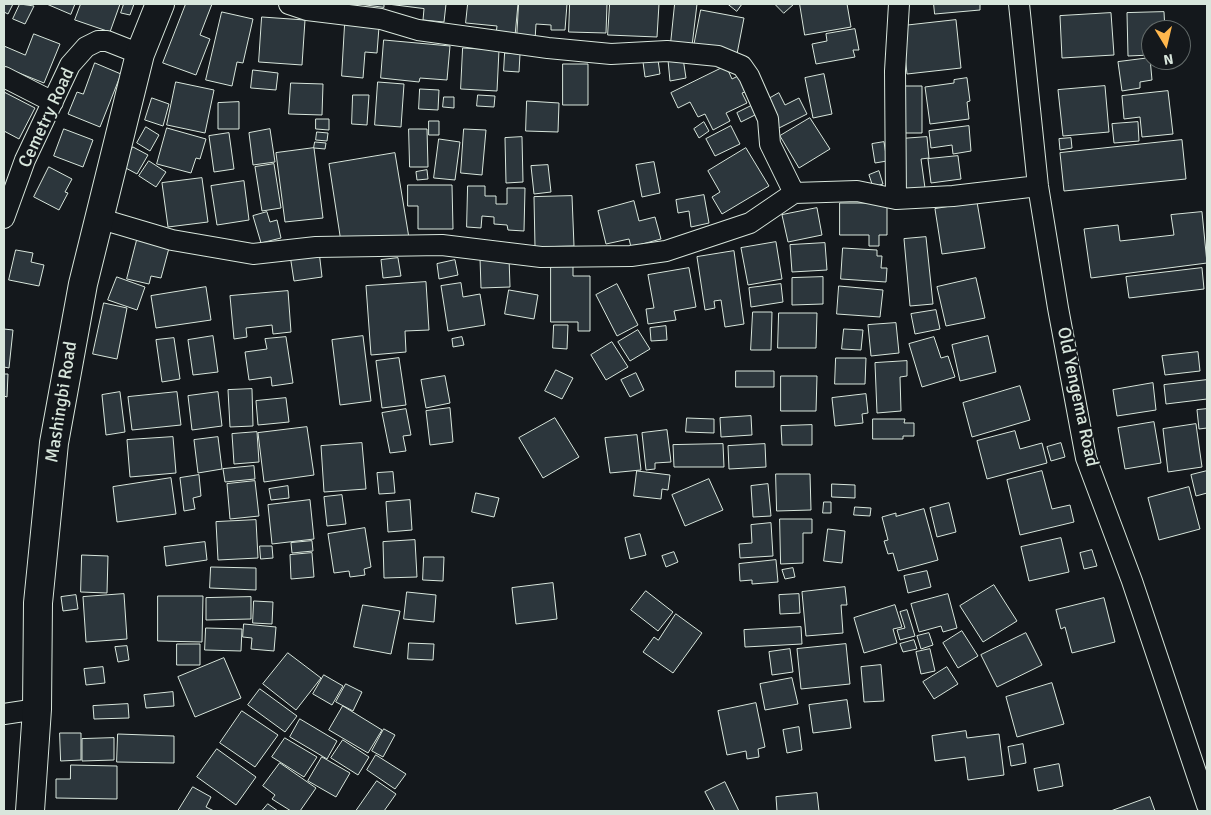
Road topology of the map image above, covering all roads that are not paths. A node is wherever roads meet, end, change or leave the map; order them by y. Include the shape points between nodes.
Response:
1 (160, 4) edge
2 (289, 4) edge
3 (899, 4) edge
4 (1020, 4) edge
5 (140, 54) junction
6 (4, 77) edge
7 (54, 102) junction
8 (1038, 186) junction
9 (794, 193) junction
10 (896, 199) junction
11 (4, 218) edge
12 (101, 219) junction
13 (37, 709) junction
14 (4, 714) edge
15 (1207, 804) edge
16 (30, 811) edge

1 - 5 main road, Mashingbi Road
2 - 9 street via 307,10 381,19 418,30 548,48 611,54 667,51 718,56 742,66 749,76 768,119 770,144
3 - 10 street via 895,71
4 - 8 street, Old Yengema Road
5 - 7 street, Cemetry Road via 107,41 86,47 70,65
5 - 12 main road, Mashingbi Road
6 - 7 street
7 - 11 street, Cemetry Road via 25,160
8 - 10 street
8 - 15 street, Old Yengema Road via 1086,458 1132,581
9 - 10 street via 857,191
9 - 12 street via 750,223 666,251 622,257 541,257 442,245 316,247 252,254 172,240
12 - 13 main road, Mashingbi Road via 81,294 54,443 38,603
13 - 14 street
13 - 16 main road, Mashingbi Road

